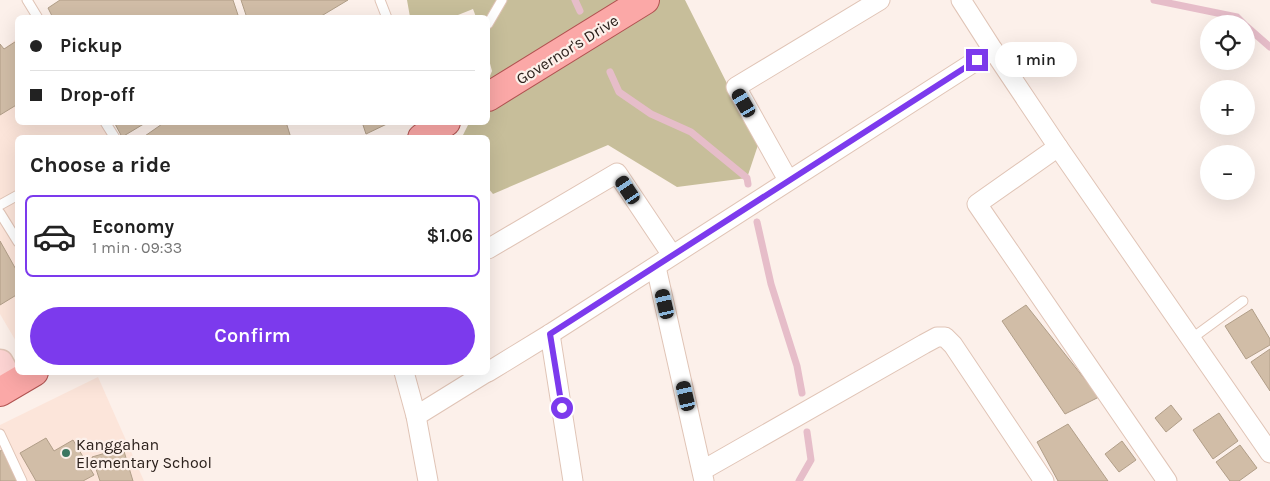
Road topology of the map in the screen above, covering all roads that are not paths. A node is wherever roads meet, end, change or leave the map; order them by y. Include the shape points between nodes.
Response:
1 (27, 0) edge
2 (380, 0) edge
3 (502, 0) edge
4 (646, 0) edge
5 (880, 0) edge
6 (961, 0) edge
7 (36, 15) edge
8 (386, 15) edge
9 (490, 21) edge
10 (993, 50) junction
11 (490, 93) edge
12 (1058, 147) junction
13 (788, 180) junction
14 (15, 197) edge
15 (0, 205) edge
16 (0, 213) edge
17 (15, 237) edge
18 (490, 248) edge
19 (672, 255) junction
20 (656, 266) junction
21 (1243, 301) dead end
22 (550, 334) junction
23 (1191, 338) junction
24 (490, 370) edge
25 (405, 375) edge
26 (482, 375) edge
27 (416, 416) junction
28 (0, 434) edge
29 (1270, 453) edge
30 (704, 476) edge
31 (22, 481) edge
32 (428, 481) edge
33 (574, 481) edge
34 (1044, 481) edge
35 (1167, 481) edge

1 - 7 lane
2 - 8 lane
3 - 9 lane
4 - 11 main road, Governor's Drive
5 - 13 street via 736,87
6 - 10 street
10 - 12 street
10 - 13 street
12 - 23 street
12 - 35 street via 977,204
13 - 19 street
14 - 15 lane
16 - 17 lane
18 - 19 street via 617,173
19 - 20 street
20 - 22 street
20 - 30 street
21 - 23 lane
22 - 24 street
22 - 33 street
23 - 29 street
25 - 27 street
26 - 27 street
27 - 32 street
28 - 31 lane
30 - 34 street via 924,344 937,337 945,337

